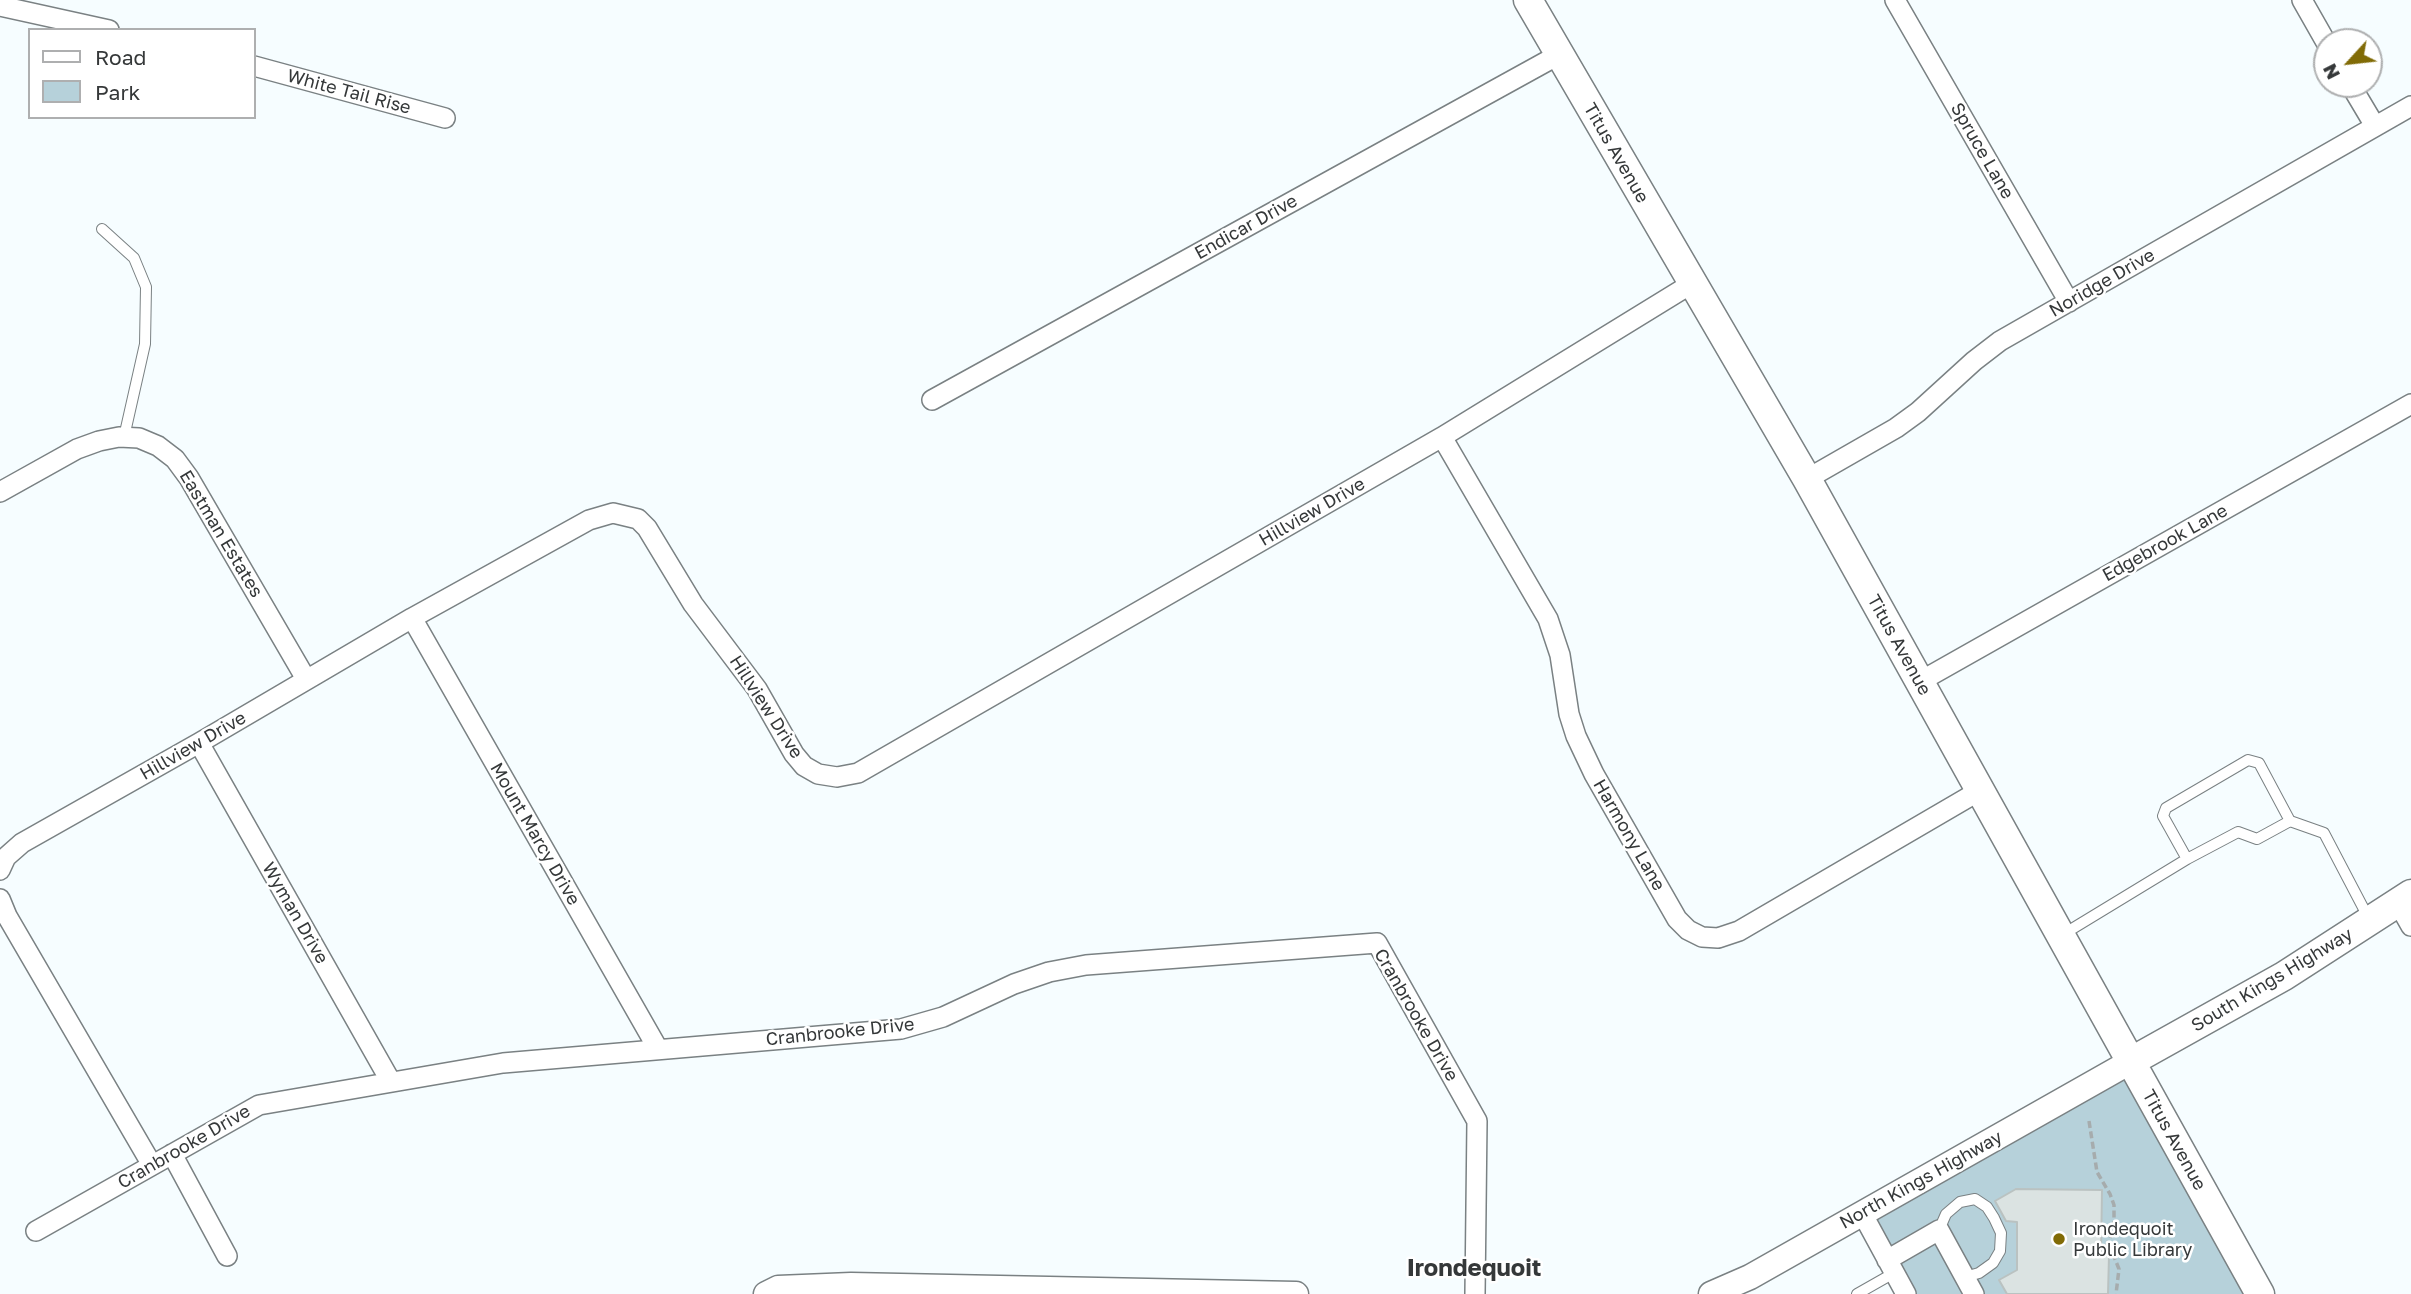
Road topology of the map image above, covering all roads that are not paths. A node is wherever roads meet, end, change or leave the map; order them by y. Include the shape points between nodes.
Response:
1 (1528, 0) edge
2 (1895, 0) edge
3 (2302, 0) edge
4 (0, 6) edge
5 (100, 28) edge
6 (2318, 28) edge
7 (1560, 54) junction
8 (256, 67) edge
9 (2358, 98) edge
10 (2411, 106) edge
11 (445, 118) dead end
12 (2375, 126) junction
13 (102, 229) dead end
14 (1691, 284) junction
15 (2069, 302) junction
16 (932, 400) dead end
17 (2411, 404) edge
18 (124, 437) junction
19 (1442, 437) junction
20 (1807, 479) junction
21 (0, 492) edge
22 (412, 618) junction
23 (306, 679) junction
24 (1919, 682) junction
25 (199, 743) junction
26 (1979, 791) junction
27 (2290, 821) junction
28 (2187, 859) junction
29 (0, 870) edge
30 (0, 899) edge
31 (2407, 908) edge
32 (2370, 921) junction
33 (2060, 936) junction
34 (658, 1049) junction
35 (2130, 1062) junction
36 (391, 1082) junction
37 (172, 1154) junction
38 (152, 1165) junction
39 (1861, 1213) junction
40 (1939, 1230) junction
41 (36, 1231) dead end
42 (227, 1256) dead end
43 (1891, 1267) junction
44 (1969, 1286) edge
45 (766, 1294) edge
46 (1296, 1294) edge
47 (1475, 1294) edge
48 (1711, 1294) edge
49 (1857, 1294) edge
50 (1906, 1294) edge
51 (2260, 1294) edge

1 - 7 main road, Titus Avenue
2 - 15 street, Spruce Lane
3 - 6 street
4 - 5 street
7 - 14 main road, Titus Avenue
7 - 16 street, Endicar Drive
8 - 11 street, White Tail Rise
9 - 12 street
10 - 12 street, Noridge Drive
12 - 15 street, Noridge Drive
13 - 18 lane via 134,258 146,287 145,344
14 - 19 street, Hillview Drive
14 - 20 main road, Titus Avenue
15 - 20 street, Noridge Drive via 2000,341 1896,428
17 - 24 street, Edgebrook Lane
18 - 21 street, Eastman Estates via 99,441
18 - 23 street, Eastman Estates via 158,446 175,459
19 - 22 street, Hillview Drive via 876,764 837,777 818,774 794,754 757,689 693,604 647,528 626,514 589,520
19 - 26 street, Harmony Lane via 1548,619 1560,655 1569,714 1594,774 1677,919 1688,930 1718,938 1739,931
20 - 24 main road, Titus Avenue
22 - 23 street, Hillview Drive
22 - 34 street, Mount Marcy Drive
23 - 25 street, Hillview Drive
24 - 26 main road, Titus Avenue
25 - 29 street, Hillview Drive via 22,843 6,856
25 - 36 street, Wyman Drive
26 - 33 main road, Titus Avenue
27 - 28 lane via 2257,839 2238,832
27 - 28 lane via 2259,763 2248,760 2166,808 2163,816
27 - 32 lane via 2324,833
28 - 33 lane
30 - 38 street
31 - 32 main road, South Kings Highway
32 - 35 main road, South Kings Highway
33 - 35 main road, Titus Avenue
34 - 36 street, Cranbrooke Drive via 503,1063
34 - 47 street, Cranbrooke Drive via 909,1027 943,1017 1014,984 1086,964 1377,943 1478,1121
35 - 39 street, North Kings Highway
35 - 51 main road, Titus Avenue
36 - 37 street, Cranbrooke Drive via 258,1105
37 - 38 street, Cranbrooke Drive
37 - 42 street
38 - 41 street, Cranbrooke Drive
39 - 43 street
39 - 48 street, North Kings Highway via 1750,1277
40 - 43 street
40 - 44 street
40 - 44 lane via 1959,1202 1975,1199 1994,1218 2001,1233 2000,1251
43 - 49 lane
43 - 50 street
45 - 46 street via 778,1288 851,1284

